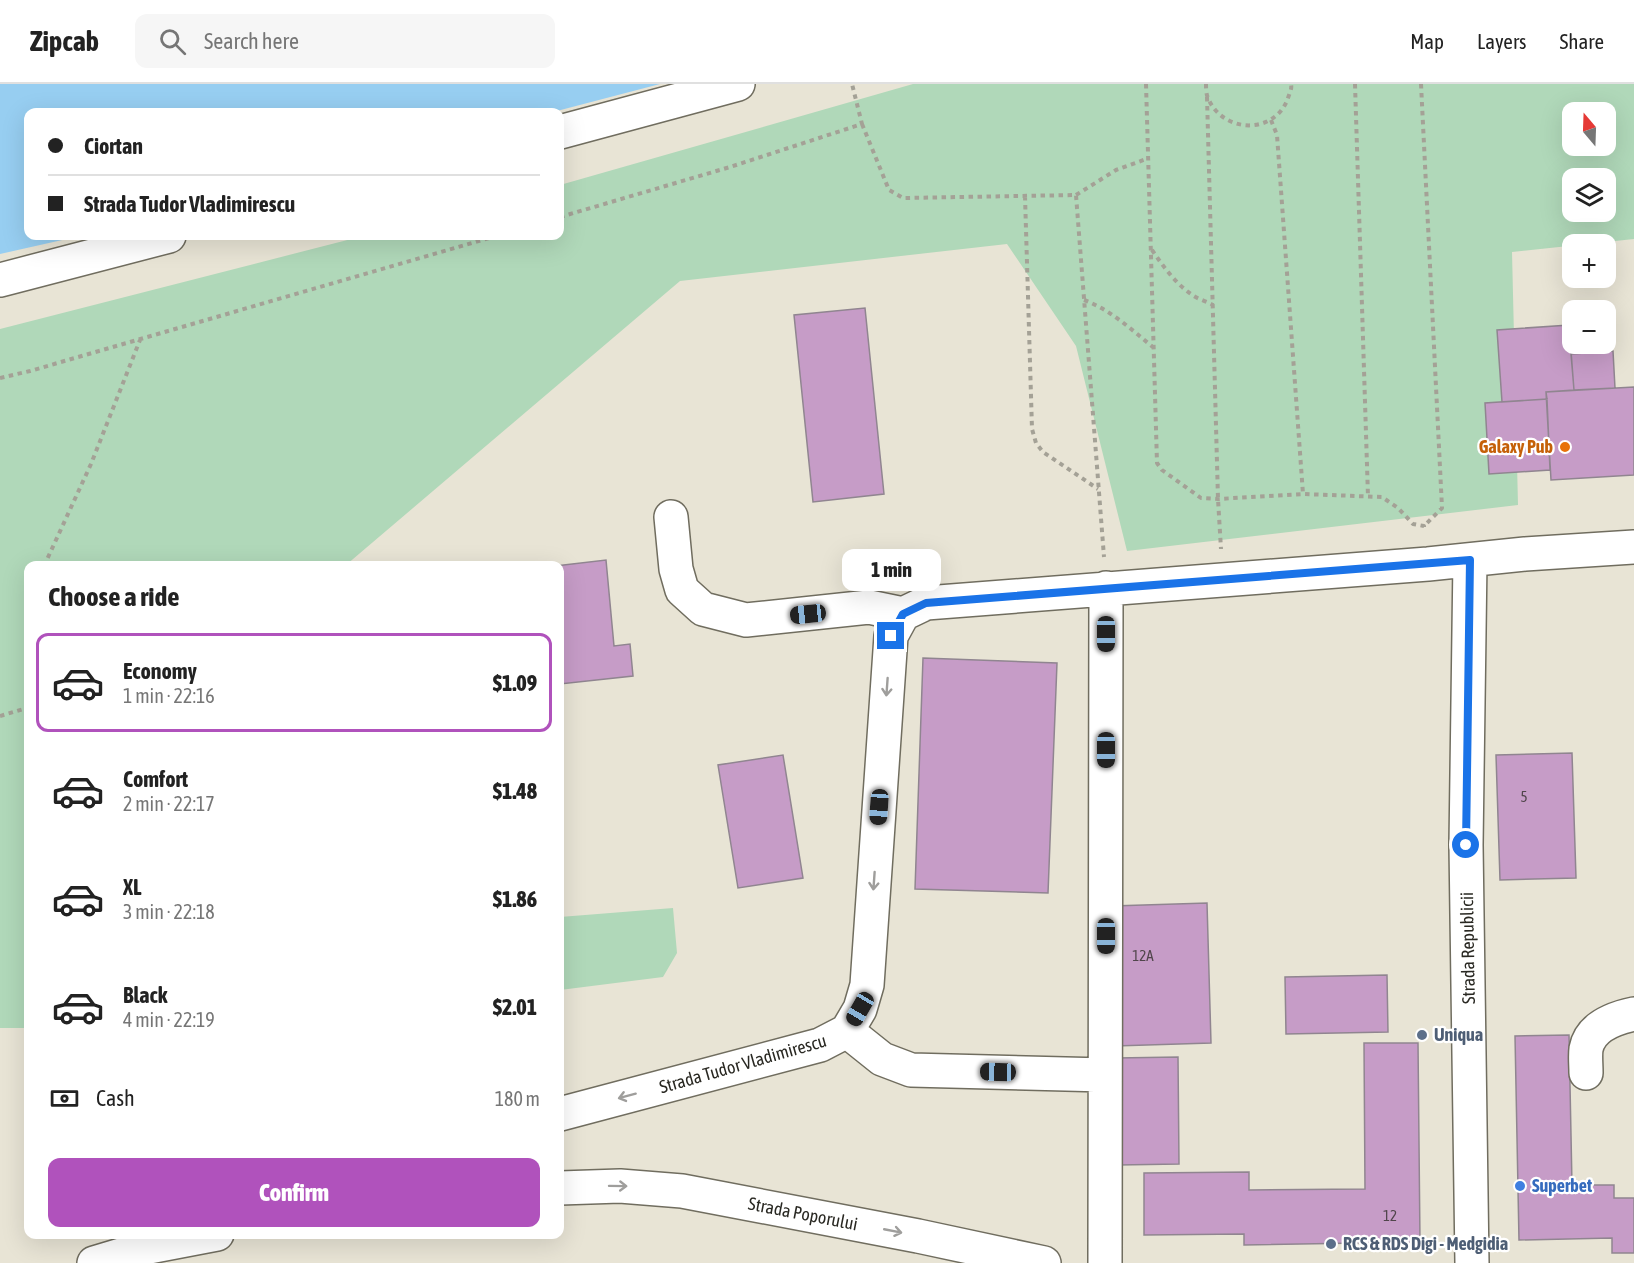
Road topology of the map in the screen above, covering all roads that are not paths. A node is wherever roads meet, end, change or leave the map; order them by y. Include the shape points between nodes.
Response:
1 (738, 84) edge
2 (564, 131) edge
3 (154, 240) edge
4 (0, 280) edge
5 (671, 517) dead end
6 (1634, 547) edge
7 (1470, 560) junction
8 (1106, 588) junction
9 (903, 614) junction
10 (1634, 1014) edge
11 (847, 1031) junction
12 (1586, 1073) dead end
13 (1105, 1075) junction
14 (564, 1113) edge
15 (564, 1188) edge
16 (191, 1239) edge
17 (94, 1263) edge
18 (1044, 1263) edge
19 (1105, 1263) edge
20 (1472, 1263) edge

1 - 2 street
3 - 4 street
5 - 9 street via 682,590 703,609 746,620 869,607
6 - 7 street
7 - 8 street
7 - 20 street, Strada Republicii via 1466,845
8 - 9 street via 926,603
8 - 13 street
9 -> 11 street, Strada Tudor Vladimirescu via 891,636 867,986
10 - 12 street via 1613,1020 1591,1036 1586,1048
11 - 13 street via 882,1059 911,1070
11 -> 14 street, Strada Tudor Vladimirescu via 820,1046
13 - 19 street
15 -> 18 street, Strada Poporului via 620,1186 682,1191
16 - 17 street

